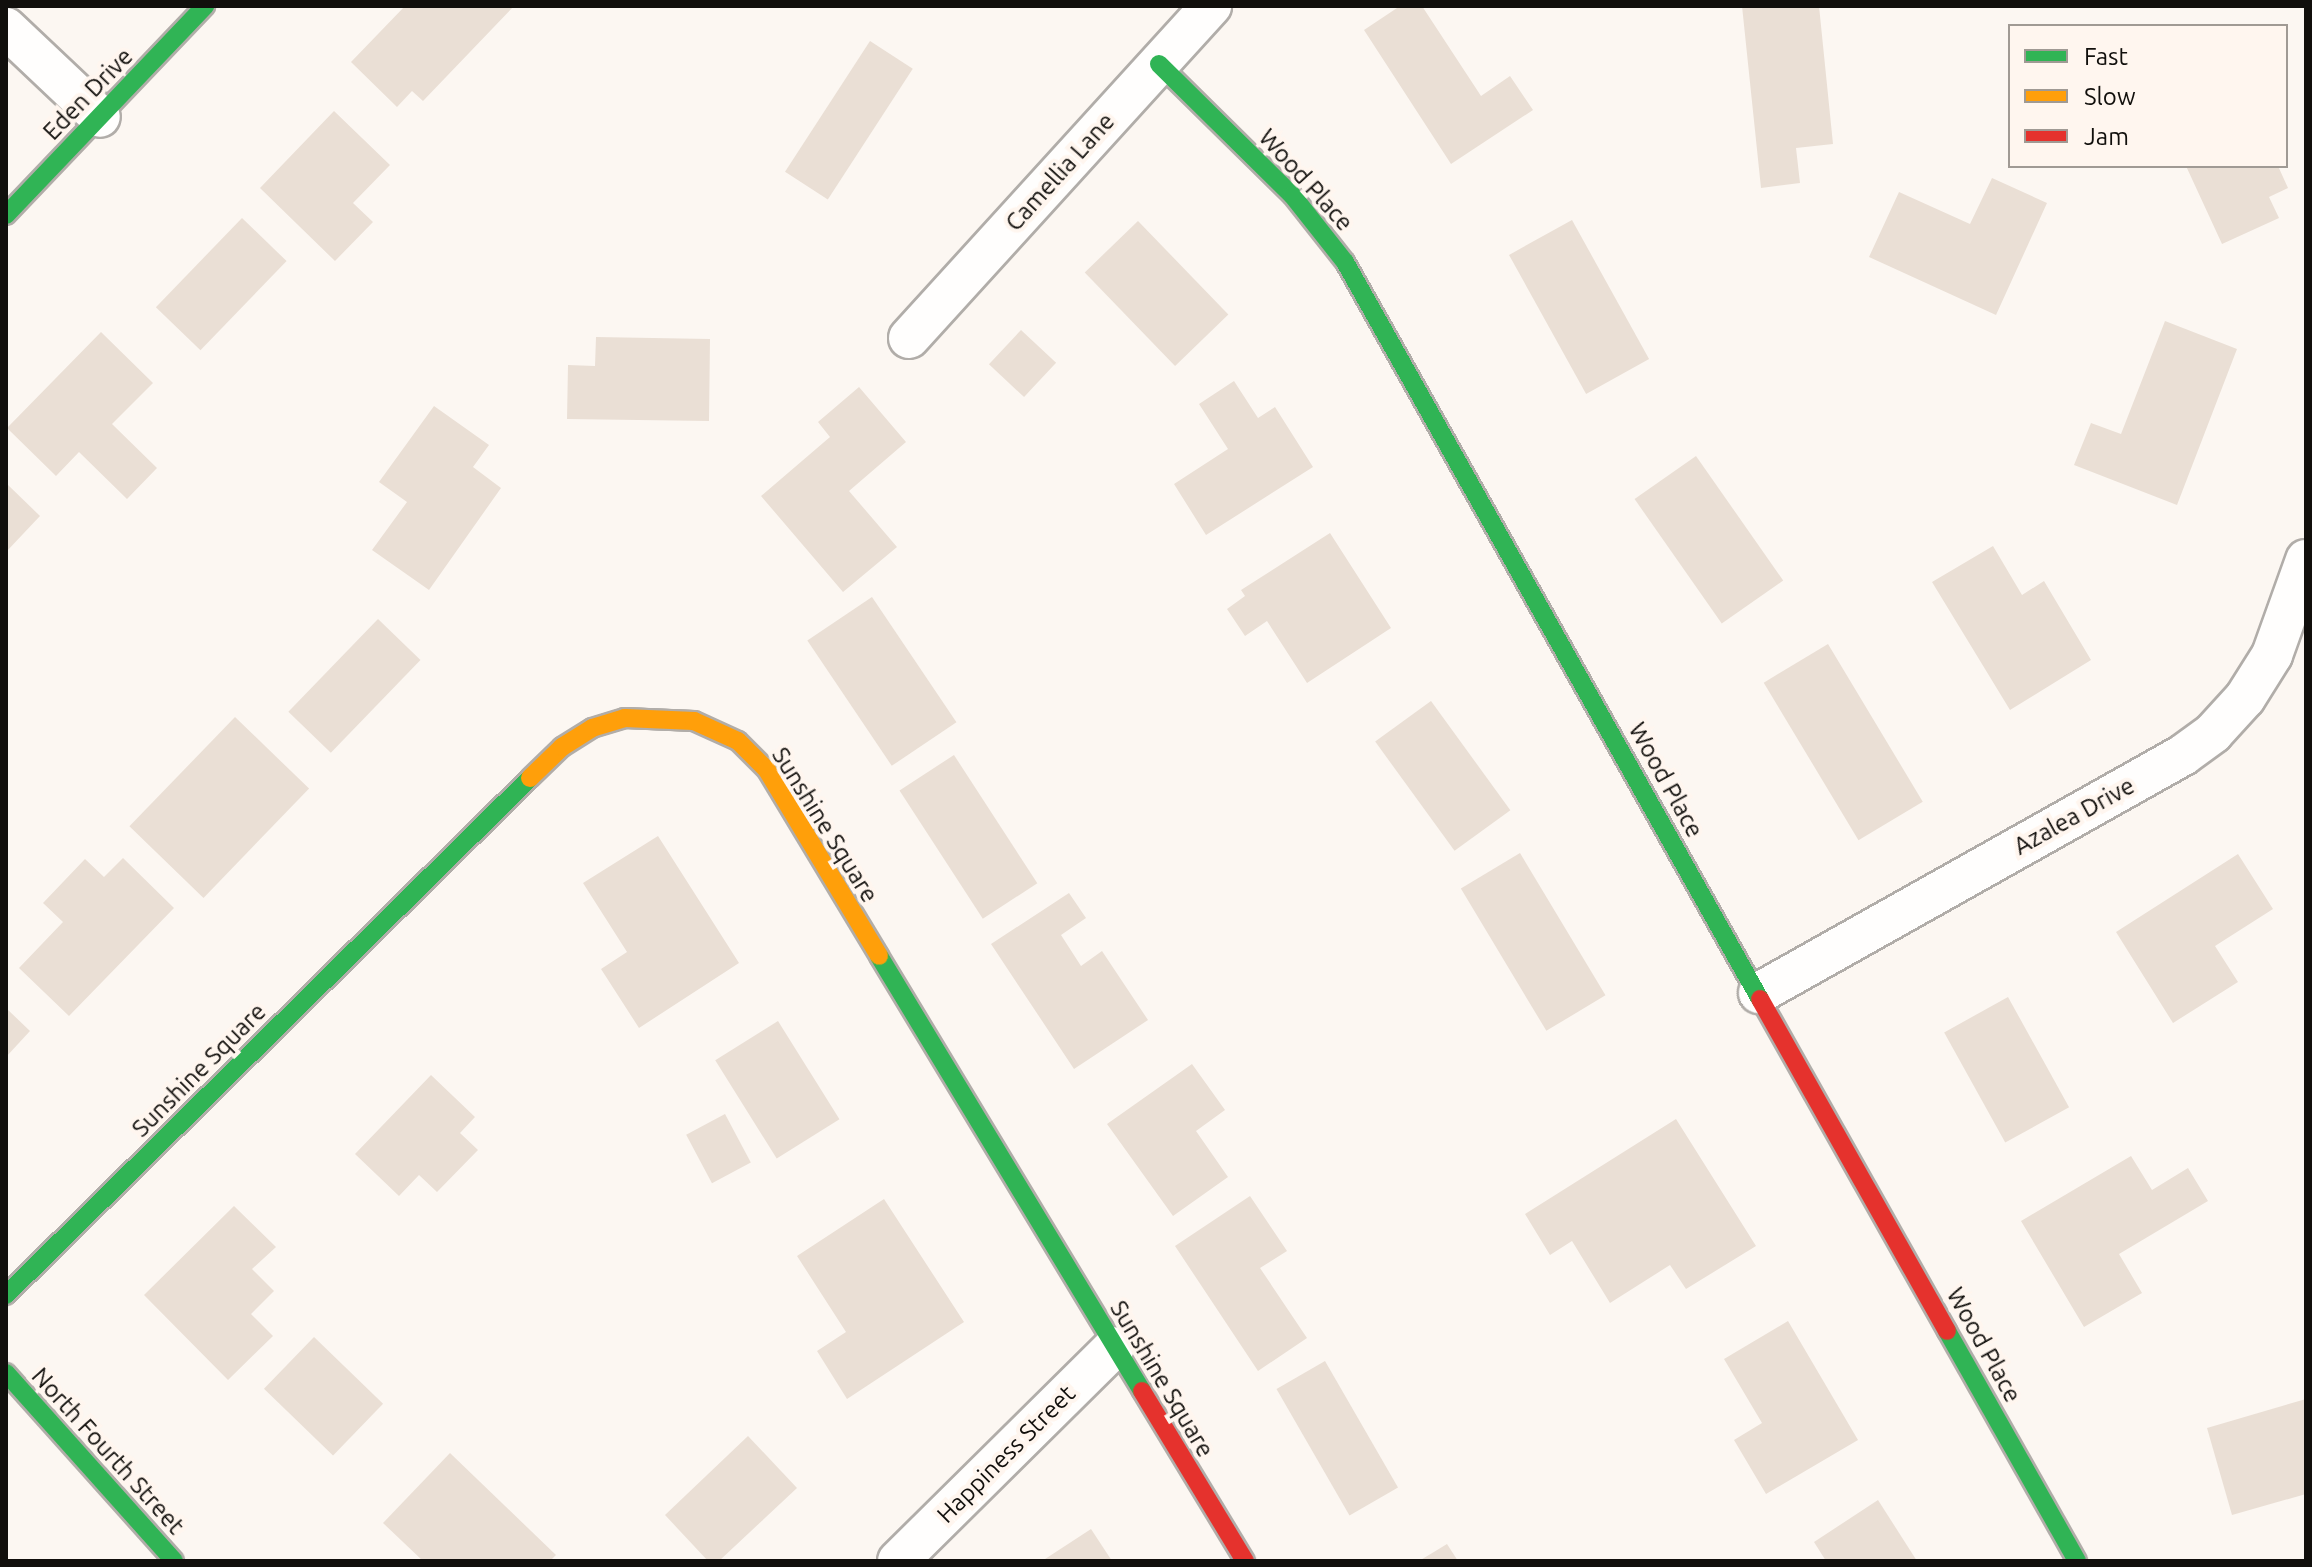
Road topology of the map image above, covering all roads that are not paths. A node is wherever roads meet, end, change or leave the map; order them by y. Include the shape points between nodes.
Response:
1 (205, 6) edge
2 (1211, 6) edge
3 (6, 28) edge
4 (1159, 64) junction
5 (100, 117) junction
6 (6, 215) edge
7 (909, 338) dead end
8 (2306, 560) edge
9 (1759, 993) junction
10 (6, 1295) edge
11 (1114, 1347) junction
12 (6, 1373) edge
13 (174, 1561) edge
14 (898, 1561) edge
15 (1245, 1561) edge
16 (2077, 1561) edge

1 - 5 street, Eden Drive
2 - 4 street, Camellia Lane
3 - 5 street
4 - 7 street, Camellia Lane
4 - 9 street, Wood Place via 1292,195 1340,253
5 - 6 street, Eden Drive
8 - 9 street, Azalea Drive via 2272,655 2245,698 2213,733 2169,763
9 - 16 street, Wood Place
10 - 11 street, Sunshine Square via 545,761 592,728 625,718 659,716 724,732 767,770
11 - 14 street, Happiness Street
11 - 15 street, Sunshine Square
12 - 13 street, North Fourth Street

